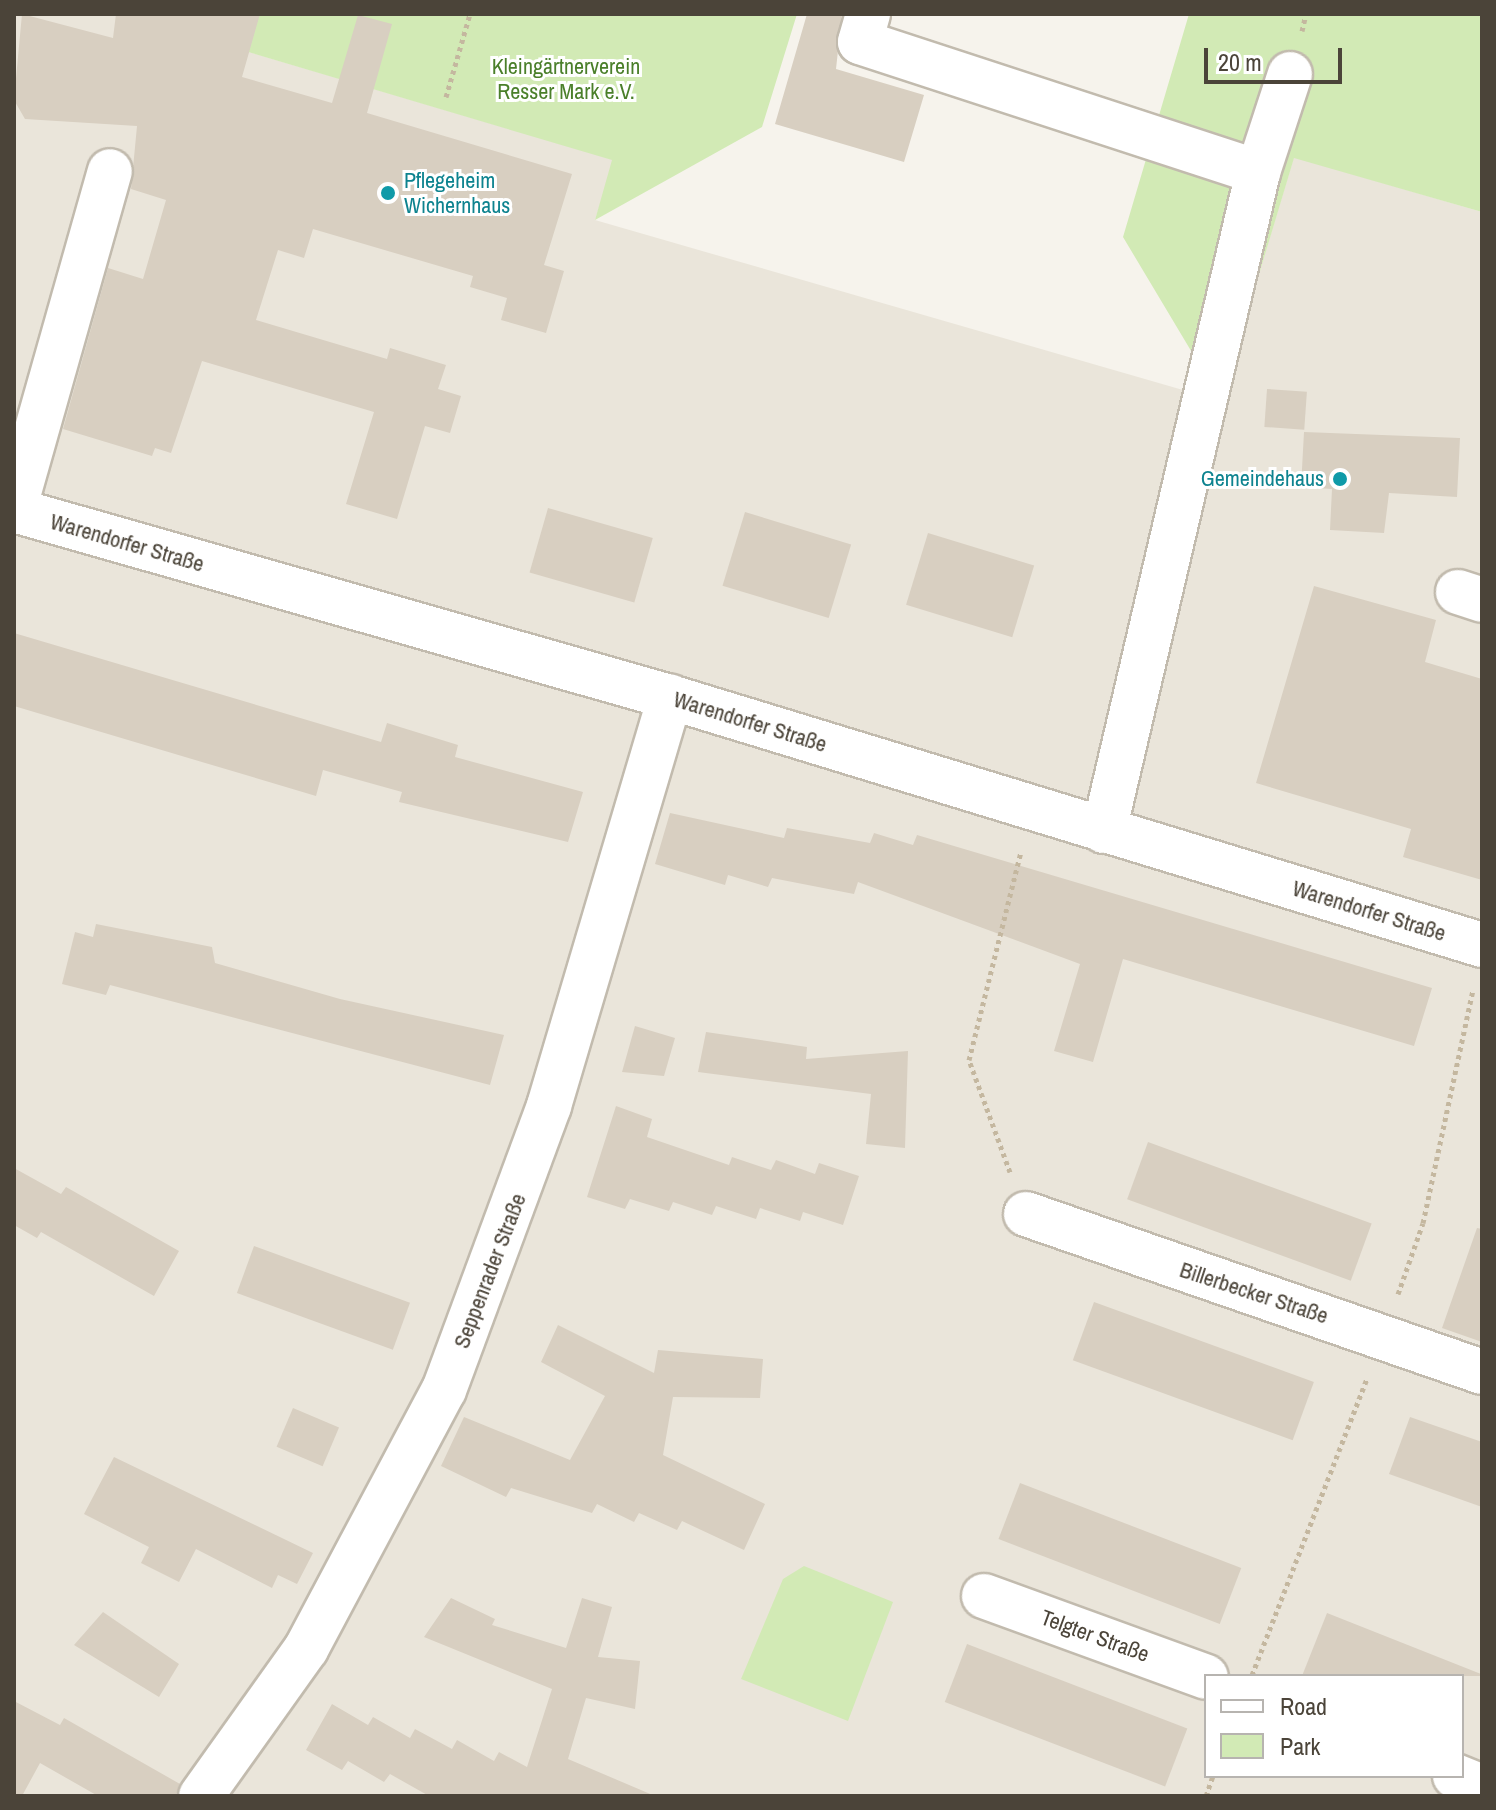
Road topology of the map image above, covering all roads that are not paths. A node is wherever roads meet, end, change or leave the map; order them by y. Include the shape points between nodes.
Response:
1 (868, 14) edge
2 (1290, 74) dead end
3 (110, 171) dead end
4 (1258, 172) junction
5 (14, 510) edge
6 (670, 697) junction
7 (1104, 831) junction
8 (1482, 945) edge
9 (1026, 1214) road end
10 (1482, 1372) edge
11 (984, 1596) dead end
12 (1204, 1676) edge
13 (1460, 1778) edge
14 (1482, 1787) edge
15 (201, 1796) edge

1 - 4 street via 860,42
2 - 4 street
3 - 5 street
4 - 7 street
5 - 6 street, Warendorfer Straße
6 - 7 street, Warendorfer Straße
6 - 15 street, Seppenrader Straße via 549,1106 444,1390 306,1649
7 - 8 street, Warendorfer Straße
9 - 10 street, Billerbecker Straße
11 - 12 street, Telgter Straße
13 - 14 street

